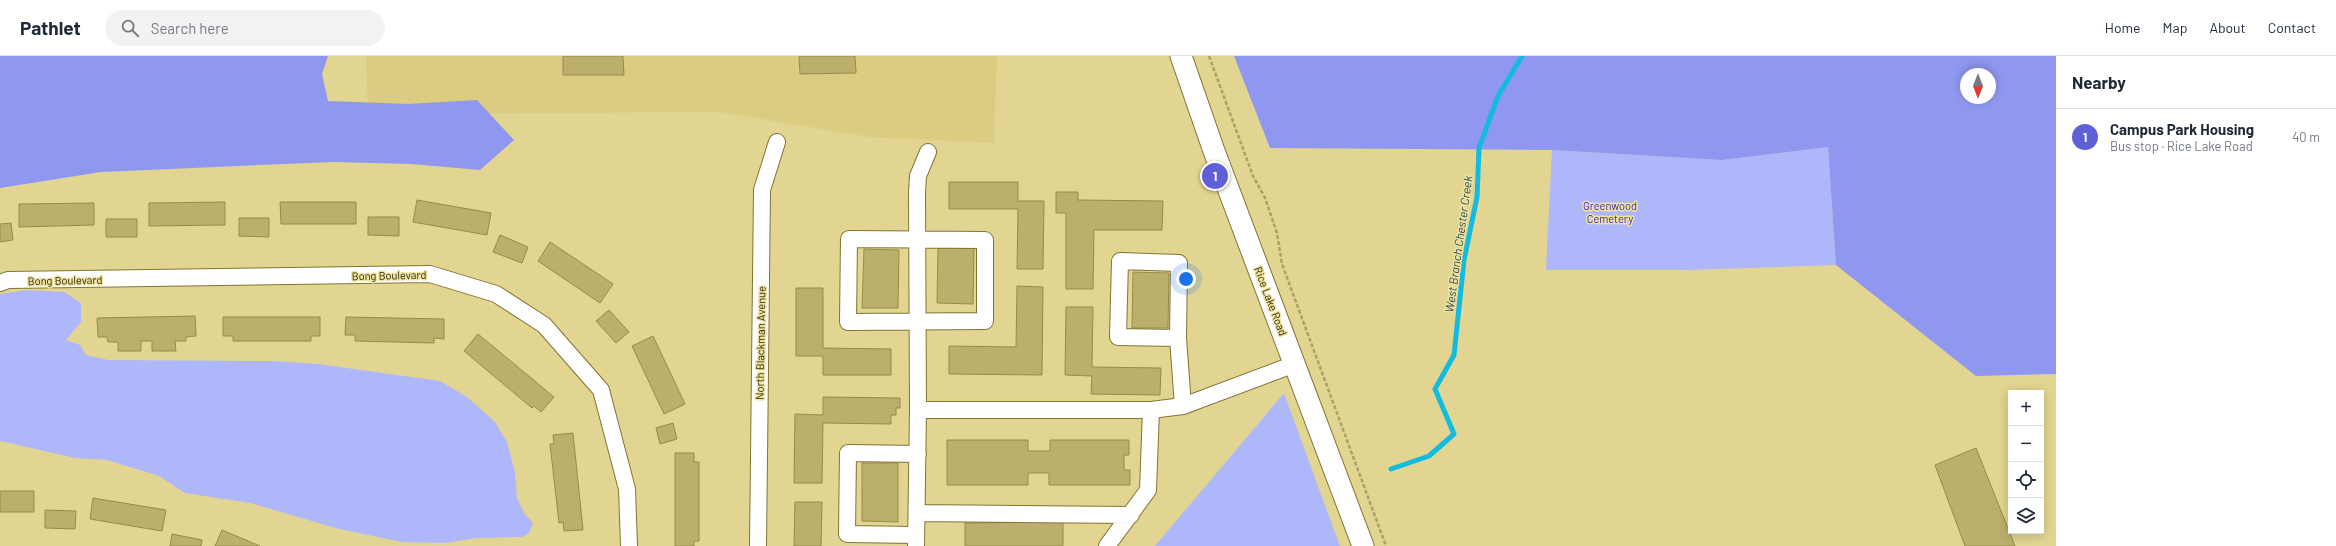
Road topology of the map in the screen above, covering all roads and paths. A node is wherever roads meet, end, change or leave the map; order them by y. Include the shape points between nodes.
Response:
1 (1181, 56) edge
2 (1210, 56) edge
3 (778, 142) dead end
4 (928, 152) dead end
5 (916, 240) junction
6 (0, 283) edge
7 (918, 322) junction
8 (1178, 338) junction
9 (1295, 364) junction
10 (1183, 406) junction
11 (918, 410) junction
12 (1151, 410) junction
13 (918, 454) junction
14 (917, 514) junction
15 (1131, 515) junction
16 (916, 540) edge
17 (629, 546) edge
18 (758, 546) edge
19 (1107, 546) edge
20 (1363, 546) edge
21 (1386, 546) edge

1 - 9 main road, Rice Lake Road via 1214,151
2 - 21 path via 1253,176 1265,198 1277,233 1282,264
3 - 18 street, North Blackman Avenue via 762,190
4 - 5 street via 918,176
5 - 7 street
5 - 7 street via 985,240 985,321
5 - 7 street via 849,239 848,322
6 - 17 street, Bong Boulevard via 8,280 430,274 496,294 544,324 601,390 627,489
7 - 11 street
8 - 8 street via 1118,337 1120,261 1179,263
8 - 10 street
9 - 10 street
9 - 20 main road, Rice Lake Road
10 - 12 street
11 - 12 street
11 - 13 street
12 - 15 street via 1148,490
13 - 14 street
13 - 16 street via 848,453 847,534
14 - 15 street
14 - 16 street
15 - 19 street

